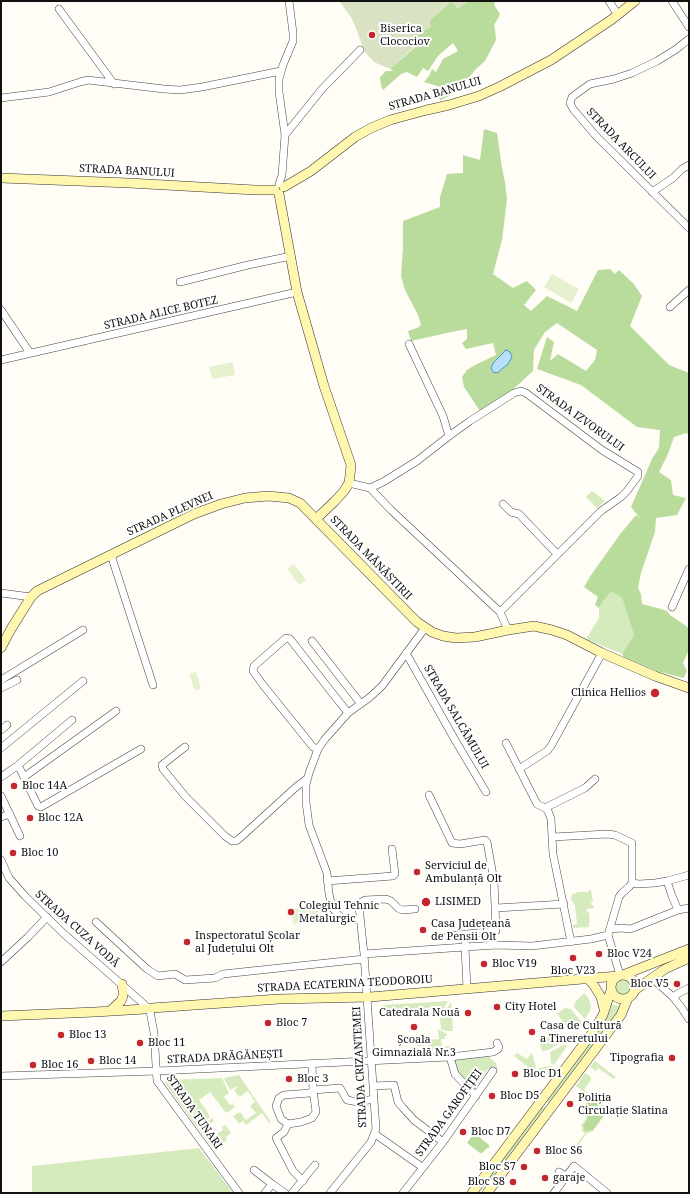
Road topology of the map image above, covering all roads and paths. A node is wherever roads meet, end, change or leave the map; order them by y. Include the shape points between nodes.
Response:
1 (289, 1) edge
2 (609, 1) edge
3 (635, 1) edge
4 (672, 1) edge
5 (59, 10) dead end
6 (618, 15) junction
7 (689, 27) edge
8 (689, 39) edge
9 (360, 50) dead end
10 (281, 71) junction
11 (114, 84) junction
12 (1, 98) edge
13 (285, 135) junction
14 (689, 166) edge
15 (1, 178) edge
16 (279, 189) junction
17 (652, 192) junction
18 (689, 228) edge
19 (290, 256) junction
20 (180, 282) dead end
21 (689, 290) edge
22 (297, 292) junction
23 (670, 308) dead end
24 (1, 310) edge
25 (409, 344) dead end
26 (30, 354) junction
27 (2, 359) edge
28 (449, 436) junction
29 (349, 483) junction
30 (370, 488) junction
31 (503, 504) dead end
32 (316, 519) junction
33 (557, 554) junction
34 (111, 555) junction
35 (689, 569) edge
36 (1, 593) edge
37 (34, 594) junction
38 (672, 607) dead end
39 (500, 612) junction
40 (424, 628) junction
41 (83, 630) dead end
42 (508, 630) junction
43 (312, 640) dead end
44 (1, 648) edge
45 (406, 653) junction
46 (602, 653) junction
47 (1, 680) edge
48 (17, 680) dead end
49 (83, 681) dead end
50 (153, 686) dead end
51 (1, 688) edge
52 (689, 688) edge
53 (361, 704) junction
54 (116, 711) dead end
55 (348, 713) junction
56 (72, 720) dead end
57 (7, 724) dead end
58 (1, 730) edge
59 (506, 743) dead end
60 (185, 747) dead end
61 (1, 748) edge
62 (141, 748) dead end
63 (318, 749) junction
64 (17, 766) junction
65 (519, 770) junction
66 (1, 777) edge
67 (24, 777) junction
68 (308, 778) junction
69 (595, 779) dead end
70 (486, 792) dead end
71 (429, 795) dead end
72 (1, 796) edge
73 (545, 808) junction
74 (10, 814) junction
75 (1, 817) edge
76 (20, 836) dead end
77 (553, 837) junction
78 (392, 850) dead end
79 (1, 860) edge
80 (1, 874) edge
81 (689, 875) edge
82 (9, 878) junction
83 (327, 881) junction
84 (667, 881) junction
85 (632, 883) junction
86 (564, 904) junction
87 (496, 908) junction
88 (689, 908) edge
89 (414, 909) dead end
90 (678, 910) junction
91 (47, 917) junction
92 (360, 918) junction
93 (96, 922) dead end
94 (609, 932) junction
95 (466, 934) junction
96 (448, 936) dead end
97 (571, 942) junction
98 (464, 947) junction
99 (689, 949) edge
100 (364, 957) junction
101 (689, 958) edge
102 (1, 962) edge
103 (620, 975) junction
104 (587, 978) junction
105 (652, 978) junction
106 (185, 980) joint
107 (122, 984) junction
108 (689, 988) edge
109 (467, 989) junction
110 (611, 989) junction
111 (635, 990) junction
112 (367, 997) junction
113 (673, 997) junction
114 (628, 998) junction
115 (686, 1007) edge
116 (149, 1008) junction
117 (110, 1011) junction
118 (604, 1012) junction
119 (1, 1016) edge
120 (689, 1019) edge
121 (496, 1043) dead end
122 (450, 1057) junction
123 (371, 1061) junction
124 (312, 1064) junction
125 (157, 1071) junction
126 (493, 1071) dead end
127 (1, 1076) edge
128 (373, 1086) junction
129 (313, 1090) junction
130 (476, 1096) junction
131 (374, 1099) junction
132 (288, 1124) junction
133 (375, 1134) junction
134 (443, 1142) junction
135 (315, 1166) dead end
136 (422, 1167) junction
137 (254, 1170) dead end
138 (559, 1172) dead end
139 (566, 1176) junction
140 (303, 1181) junction
141 (272, 1184) junction
142 (478, 1185) junction
143 (239, 1193) edge
144 (265, 1193) edge
145 (285, 1193) edge
146 (292, 1193) edge
147 (330, 1193) edge
148 (403, 1193) edge
149 (472, 1193) edge
150 (488, 1193) edge
151 (554, 1193) edge
152 (607, 1193) edge

1 - 10 street via 293,41
2 - 6 street
3 - 6 street, STRADA BANULUI
4 - 7 street
5 - 11 street
6 - 16 street, STRADA BANULUI via 551,60 501,86 479,96 390,120 371,128 355,137 312,171
8 - 17 street, STRADA ARCULUI via 657,61 626,75 590,84 570,100 573,109 596,136
9 - 13 street via 322,89
10 - 11 street via 180,90
10 - 13 street via 279,92
11 - 12 street via 88,80 49,92
13 - 16 street
14 - 17 street
15 - 16 street, STRADA BANULUI
16 - 19 street
17 - 18 street, STRADA ARCULUI
19 - 20 street
19 - 22 street
21 - 23 street
22 - 26 street, STRADA ALICE BOTEZ
22 - 29 street via 324,386 351,465
24 - 26 street
25 - 28 street via 443,416
26 - 27 street, STRADA ALICE BOTEZ
28 - 30 street, STRADA IZVORULUI via 417,461
28 - 33 street, STRADA IZVORULUI via 514,393 521,391 526,392 602,450 638,472 638,476 627,491 601,511
29 - 30 street
29 - 32 street, STRADA MĂNĂSTIRII
30 - 39 street
31 - 33 street via 512,512 519,514
32 - 34 street, STRADA PLEVNEI via 300,503 289,498 245,498 194,514
32 - 40 street, STRADA MĂNĂSTIRII
33 - 39 street, STRADA IZVORULUI
34 - 37 street, STRADA PLEVNEI
34 - 50 street
35 - 38 street
36 - 37 street
37 - 44 street
39 - 42 street
40 - 42 street, STRADA MĂNĂSTIRII via 456,638
40 - 45 street
41 - 47 street
42 - 46 street, STRADA MĂNĂSTIRII via 534,626 552,630
43 - 53 street
45 - 53 street via 382,686
45 - 70 street, STRADA SALCÂMULUI
46 - 52 street, STRADA MĂNĂSTIRII
46 - 65 street via 547,752
48 - 51 street
49 - 61 street
53 - 55 street
54 - 67 street
55 - 63 street
55 - 63 street via 290,639 286,638 254,666 253,671 263,685 313,747
56 - 64 street
57 - 58 street
59 - 65 street
60 - 68 street via 162,765 163,769 185,796 232,841 240,838
62 - 67 street via 41,807 38,806
63 - 68 street
64 - 66 street
64 - 67 street
65 - 73 street via 537,804
68 - 83 street via 306,802 309,825 327,873
69 - 73 street via 585,788
71 - 87 street via 452,844 485,840 494,881
72 - 74 street
73 - 77 street via 552,819
74 - 75 street
74 - 76 street
77 - 85 street via 607,834 632,842
77 - 86 street via 553,854
78 - 83 street via 395,874 393,876
79 - 82 street, STRADA CUZA VODĂ
80 - 82 street
81 - 84 street
82 - 91 street, STRADA CUZA VODĂ
83 - 92 street via 334,911 344,918
84 - 85 street via 650,884
84 - 90 street
85 - 94 street via 619,897
86 - 87 street
86 - 97 street
87 - 95 street via 496,931
88 - 90 street, STRADA ECATERINA TEODOROIU
89 - 92 street via 402,910 386,900 366,900 360,903
90 - 94 street, STRADA ECATERINA TEODOROIU via 630,929 622,928
91 - 102 street
91 - 107 street, STRADA CUZA VODĂ
92 - 100 street, STRADA CRIZANTEMEI
93 - 106 street, STRADA CUZA VODĂ via 147,969 158,976 175,974
94 - 97 street, STRADA ECATERINA TEODOROIU via 591,939
94 - 103 street
95 - 96 street
95 - 98 street
97 - 98 street, STRADA ECATERINA TEODOROIU via 532,946
98 - 100 street, STRADA ECATERINA TEODOROIU
98 - 109 street
99 - 103 street, STRADA ECATERINA TEODOROIU
100 - 106 street, STRADA ECATERINA TEODOROIU
100 - 112 street, STRADA CRIZANTEMEI
101 - 105 street
103 - 104 street, STRADA ECATERINA TEODOROIU
103 - 110 street via 612,981
103 - 111 street via 633,979
104 - 109 street, STRADA ECATERINA TEODOROIU
104 - 110 street, STRADA ECATERINA TEODOROIU
104 - 118 street via 601,997
105 - 111 street
105 - 113 street
107 - 116 street, STRADA CUZA VODĂ
107 - 117 street via 121,1001
108 - 113 street
109 - 112 street, STRADA ECATERINA TEODOROIU
110 - 114 street via 617,998
110 - 118 street
111 - 114 street
112 - 116 street, STRADA ECATERINA TEODOROIU via 279,999
112 - 123 street, STRADA CRIZANTEMEI
113 - 115 street
114 - 150 street via 621,1015
115 - 120 street
116 - 117 street, STRADA ECATERINA TEODOROIU
116 - 125 street, STRADA TUNARI
117 - 119 street, STRADA ECATERINA TEODOROIU
118 - 142 street via 592,1033
121 - 122 street, STRADA DRĂGĂNEȘTI via 498,1047 494,1052
122 - 123 street, STRADA DRĂGĂNEȘTI
122 - 130 street via 455,1074
123 - 124 street, STRADA DRĂGĂNEȘTI
123 - 128 street, STRADA CRIZANTEMEI
124 - 125 street, STRADA DRĂGĂNEȘTI
124 - 129 street
125 - 127 street, STRADA DRĂGĂNEȘTI
125 - 143 street, STRADA TUNARI via 157,1081
126 - 130 street, STRADA GAROFIȚEI
128 - 131 street, STRADA CRIZANTEMEI
128 - 134 street via 394,1085 398,1102 403,1108 414,1120
129 - 131 street via 340,1088 347,1100 358,1102
129 - 132 street via 316,1112 312,1118
129 - 132 street via 310,1093 284,1095 279,1098 276,1106 281,1119
130 - 134 street, STRADA GAROFIȚEI
131 - 133 street, STRADA CRIZANTEMEI
132 - 140 street via 284,1132 276,1138 293,1171
133 - 136 street, STRADA GAROFIȚEI
133 - 147 street, STRADA CRIZANTEMEI
134 - 136 street, STRADA GAROFIȚEI
135 - 140 street
136 - 148 street, STRADA GAROFIȚEI
137 - 141 street
138 - 139 street
139 - 151 street
139 - 152 street via 574,1166
140 - 146 street
141 - 144 street
141 - 145 street
142 - 149 street
142 - 150 street

